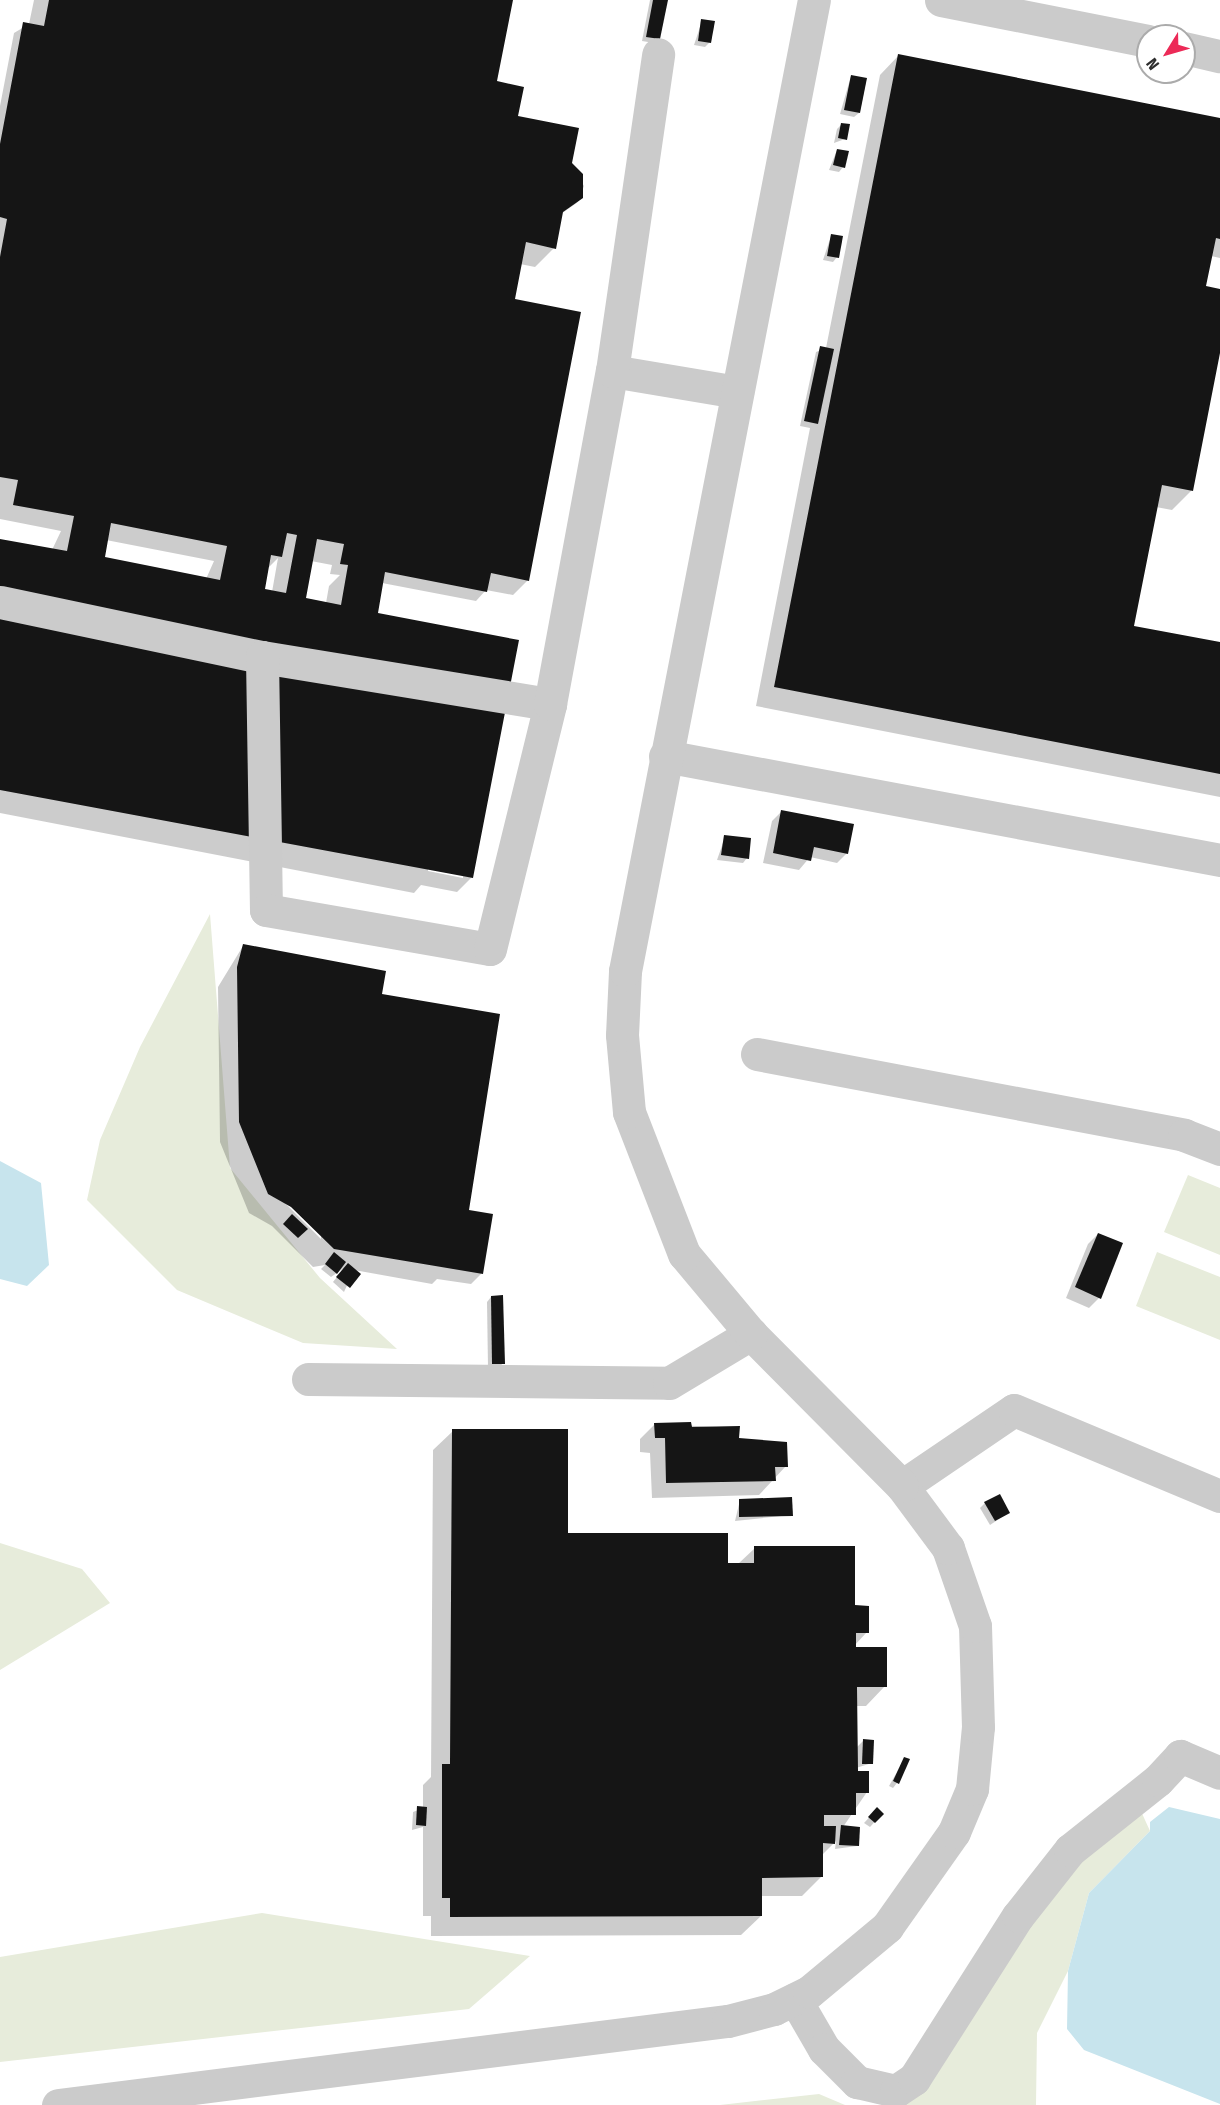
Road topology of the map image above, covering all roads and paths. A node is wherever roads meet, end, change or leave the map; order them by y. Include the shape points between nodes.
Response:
1 (814, 0) edge
2 (941, 0) edge
3 (1136, 39) edge
4 (1196, 51) edge
5 (658, 54) dead end
6 (1220, 56) edge
7 (612, 371) junction
8 (736, 392) junction
9 (0, 602) edge
10 (262, 657) junction
11 (550, 704) junction
12 (665, 756) junction
13 (1220, 860) edge
14 (757, 1054) dead end
15 (1220, 1149) edge
16 (751, 1334) junction
17 (308, 1379) dead end
18 (902, 1486) junction
19 (1220, 1496) edge
20 (1220, 1773) edge
21 (795, 1999) junction
22 (58, 2105) edge

1 - 8 street
2 - 3 street
4 - 6 street
5 - 7 street
7 - 8 street
7 - 11 street
8 - 12 street
9 - 10 street
10 - 11 street
10 - 11 street via 266,910 490,949
12 - 13 street
12 - 16 street via 625,971 622,1035 629,1112 684,1254
14 - 15 street via 1184,1135
16 - 17 street via 669,1383
16 - 18 street
18 - 19 street via 1014,1410
18 - 21 street via 948,1548 975,1626 978,1727 972,1789 954,1832 900,1912 847,1962
20 - 21 street via 1180,1756 1158,1780 1070,1850 1018,1916 914,2079 896,2091 857,2082 824,2049
21 - 22 street via 728,2021

